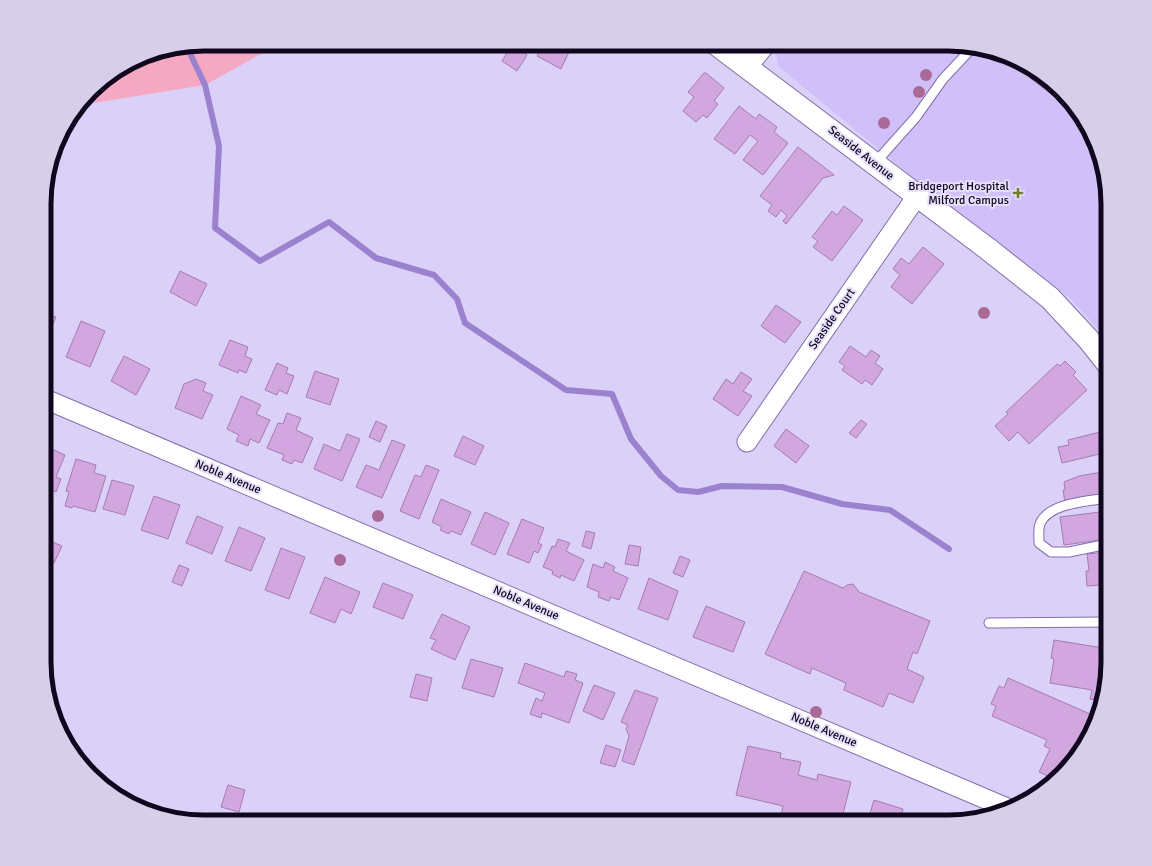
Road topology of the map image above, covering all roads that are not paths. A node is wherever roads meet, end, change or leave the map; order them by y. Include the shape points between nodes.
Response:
1 (726, 51) edge
2 (760, 51) edge
3 (968, 52) edge
4 (748, 66) junction
5 (875, 163) junction
6 (917, 196) junction
7 (1101, 355) edge
8 (51, 402) edge
9 (747, 442) dead end
10 (1101, 499) edge
11 (1101, 545) edge
12 (1101, 622) edge
13 (989, 623) dead end
14 (1001, 805) edge

1 - 4 main road, Seaside Avenue
2 - 4 street
3 - 5 lane
4 - 5 main road, Seaside Avenue
5 - 6 main road, Seaside Avenue
6 - 7 main road, Seaside Avenue via 1050,298
6 - 9 street, Seaside Court
8 - 14 street, Noble Avenue
10 - 11 lane via 1059,507 1044,516 1039,526 1039,543 1051,552 1069,552
12 - 13 lane

